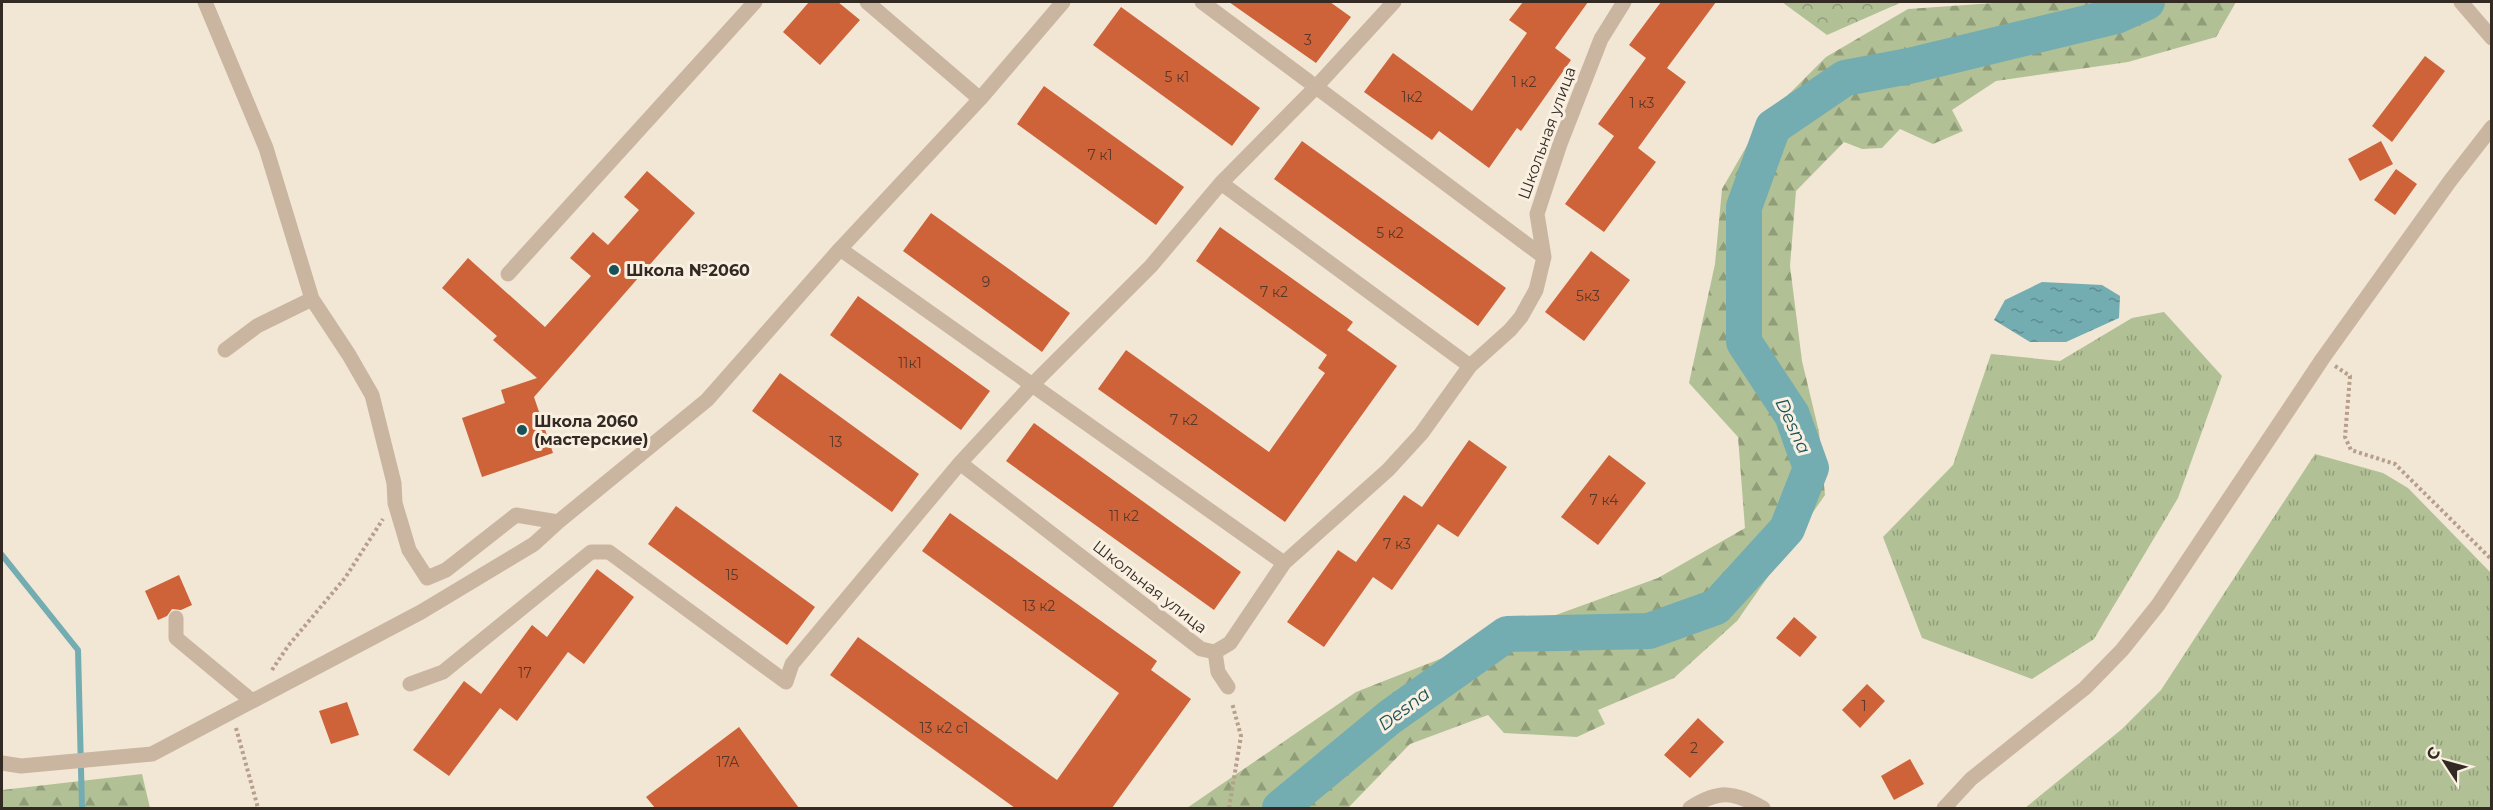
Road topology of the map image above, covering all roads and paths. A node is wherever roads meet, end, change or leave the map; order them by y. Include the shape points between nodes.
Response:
1 (205, 2) edge
2 (754, 2) edge
3 (867, 2) edge
4 (1063, 2) edge
5 (1202, 2) edge
6 (1394, 2) edge
7 (1624, 2) edge
8 (2461, 2) edge
9 (2492, 38) edge
10 (1316, 88) junction
11 (980, 99) junction
12 (2492, 127) edge
13 (1221, 183) junction
14 (840, 249) junction
15 (1544, 257) junction
16 (508, 274) dead end
17 (312, 299) junction
18 (225, 350) dead end
19 (2323, 358) junction
20 (1470, 366) junction
21 (1033, 384) junction
22 (960, 463) junction
23 (395, 503) junction
24 (558, 522) junction
25 (2492, 560) edge
26 (1284, 563) junction
27 (176, 618) dead end
28 (1215, 652) junction
29 (410, 684) dead end
30 (1228, 687) joint
31 (258, 699) junction
32 (230, 713) junction
33 (2, 764) edge
34 (258, 808) edge
35 (1229, 808) edge
36 (1690, 808) edge
37 (1763, 808) edge
38 (1944, 808) edge

1 - 17 street via 266,148
2 - 16 street
3 - 11 street
4 - 11 street
5 - 10 street
6 - 10 street
7 - 15 street, Школьная улица via 1601,39 1537,214
8 - 9 street
10 - 13 street
10 - 15 street
11 - 14 street
12 - 19 street
13 - 20 street
13 - 21 street via 1144,273
14 - 21 street
14 - 24 street via 707,400
15 - 20 street, Школьная улица via 1536,290 1521,317
17 - 18 street via 257,326
17 - 23 street via 372,395 394,483
19 - 25 path via 2350,376 2345,436 2351,450 2395,465
19 - 38 street via 2158,605 2122,650 2085,688 1971,779
20 - 26 street, Школьная улица via 1421,434 1388,470
21 - 22 street
21 - 26 street
22 - 28 street, Школьная улица via 1201,649
22 - 29 street via 792,664 786,682 609,552 591,552 443,672
23 - 24 street via 409,550 427,578 446,570 516,515
23 - 31 path via 345,578 288,646
24 - 31 street via 534,544 422,612
26 - 28 street, Школьная улица via 1230,643
27 - 31 street via 176,638
28 - 30 street via 1218,672
30 - 35 path via 1241,736
31 - 32 street
32 - 33 street via 152,754 21,766
32 - 34 path
36 - 37 street via 1709,796 1739,795

